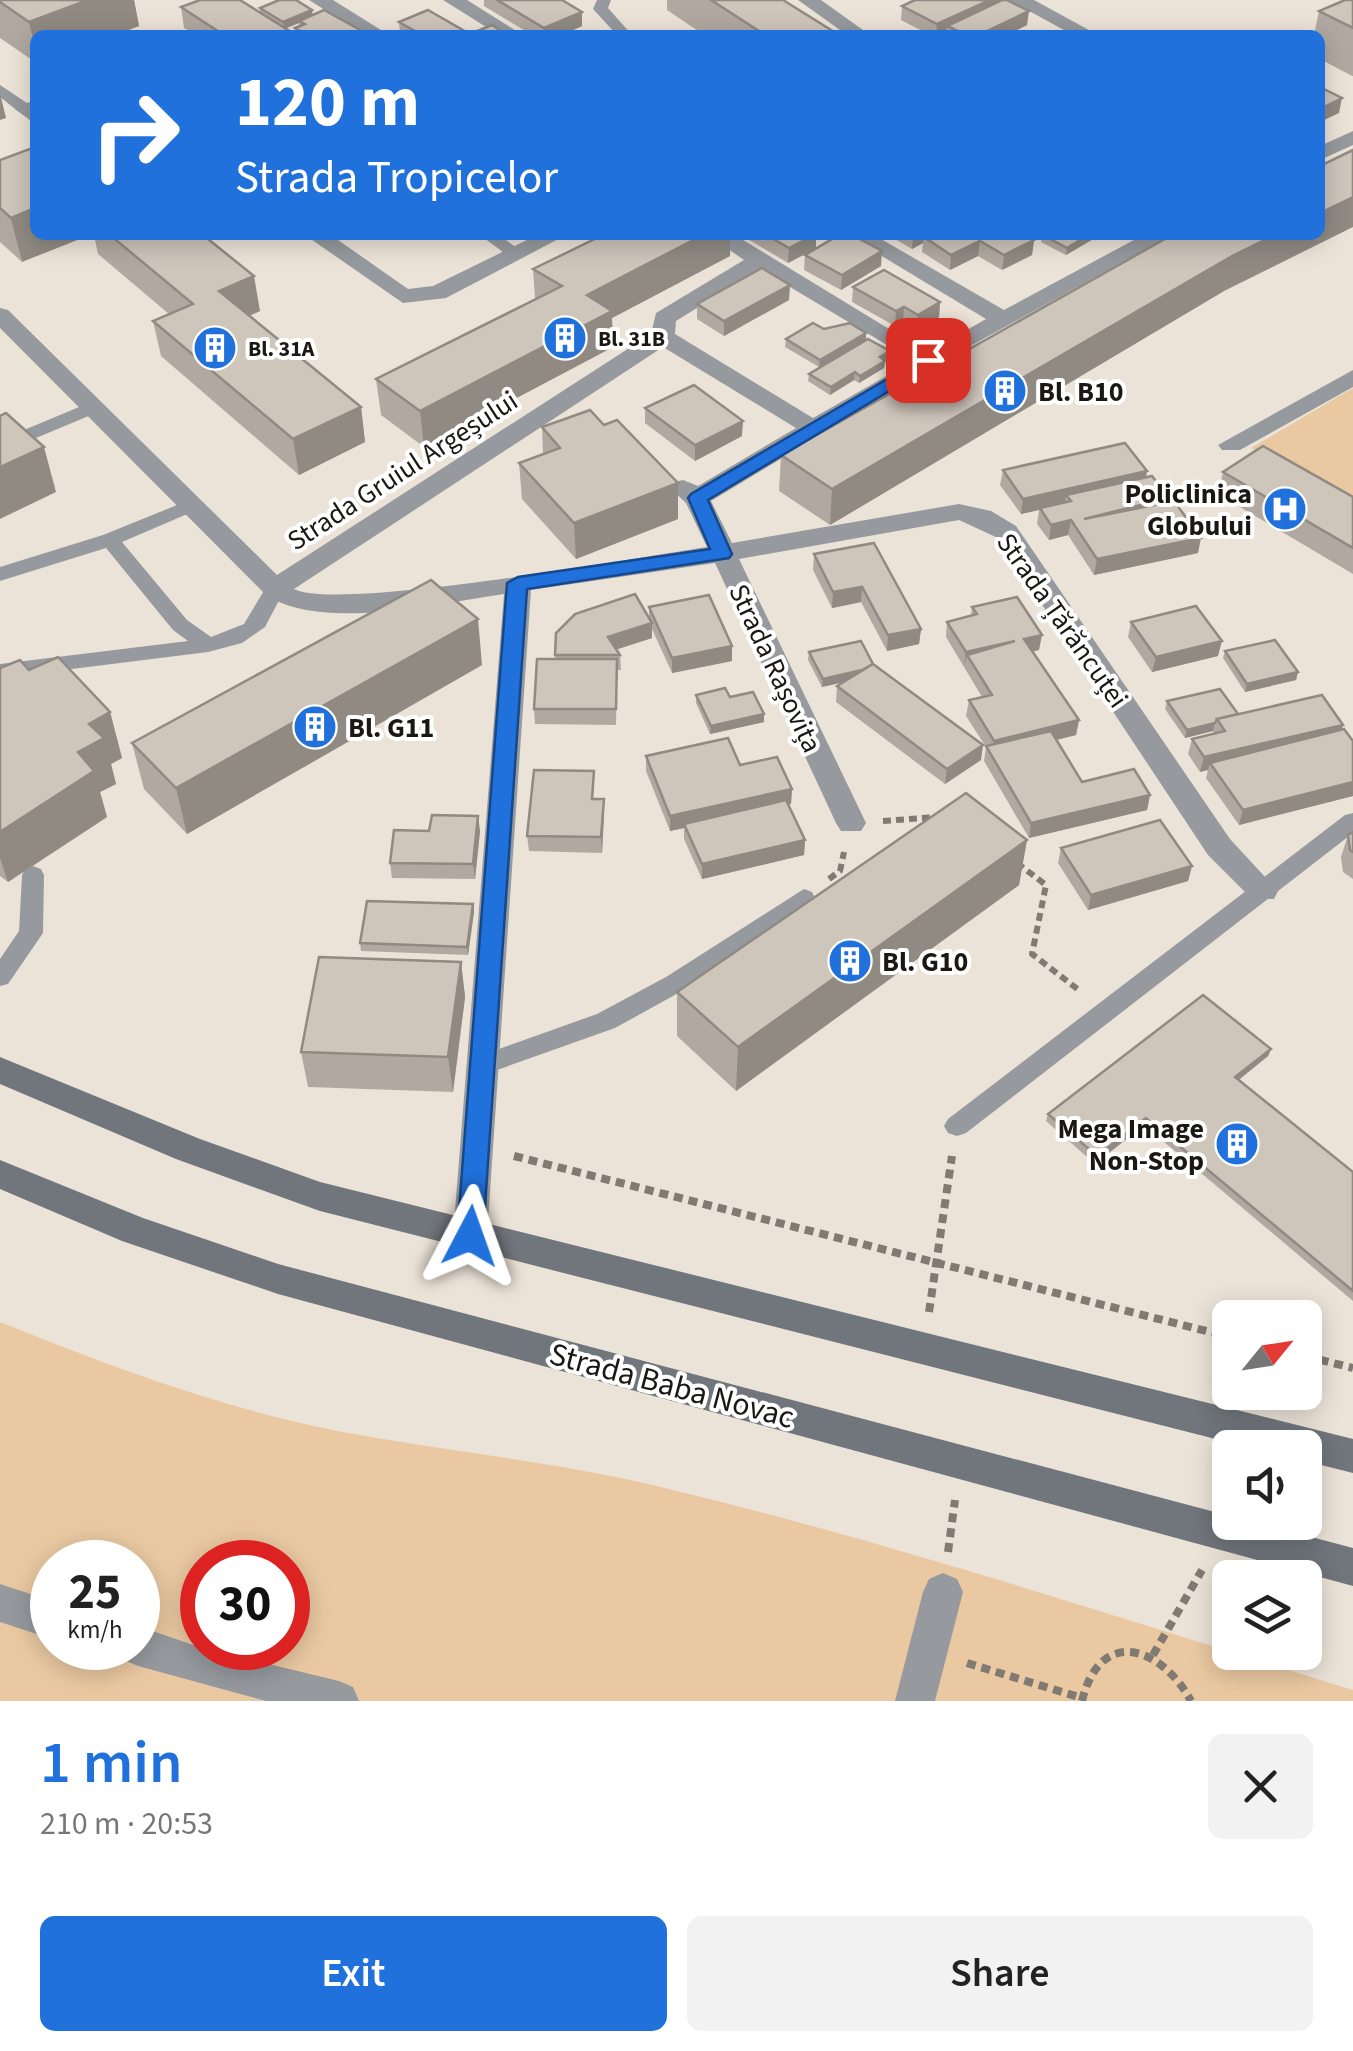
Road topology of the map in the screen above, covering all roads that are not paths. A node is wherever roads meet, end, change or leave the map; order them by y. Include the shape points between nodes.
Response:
1 (319, 0) edge
2 (453, 0) edge
3 (604, 0) edge
4 (809, 0) edge
5 (1019, 0) edge
6 (370, 30) edge
7 (505, 30) edge
8 (620, 30) edge
9 (853, 30) edge
10 (1078, 30) edge
11 (0, 90) edge
12 (30, 110) edge
13 (1353, 138) edge
14 (1325, 152) edge
15 (323, 240) edge
16 (496, 240) edge
17 (545, 240) edge
18 (727, 240) edge
19 (867, 240) edge
20 (1145, 240) edge
21 (517, 254) junction
22 (760, 260) junction
23 (0, 314) edge
24 (1003, 319) junction
25 (663, 337) junction
26 (905, 346) dead end
27 (1353, 377) edge
28 (562, 403) junction
29 (96, 406) junction
30 (592, 424) edge
31 (811, 427) junction
32 (1231, 445) dead end
33 (0, 447) edge
34 (667, 477) edge
35 (698, 498) junction
36 (192, 504) junction
37 (110, 540) junction
38 (722, 554) junction
39 (0, 574) edge
40 (518, 583) junction
41 (274, 589) junction
42 (208, 645) junction
43 (0, 671) edge
44 (1353, 821) edge
45 (851, 823) road end
46 (33, 875) edge
47 (1263, 891) junction
48 (804, 898) road end
49 (0, 978) edge
50 (483, 1065) junction
51 (0, 1070) edge
52 (957, 1126) road end
53 (0, 1174) edge
54 (470, 1236) junction
55 (1353, 1456) edge
56 (1353, 1567) edge
57 (943, 1592) dead end
58 (0, 1603) edge
59 (30, 1613) edge
60 (160, 1652) edge
61 (339, 1701) edge
62 (916, 1701) edge

1 - 6 street
2 - 7 street
3 - 8 lane via 600,10
4 - 9 street
5 - 10 street
11 - 12 lane
13 - 14 street
15 - 21 street via 403,296 419,297
16 - 21 lane
17 - 21 street
18 - 22 street
19 - 24 street
20 - 24 street
22 - 25 street, Strada Gruiul Argeșului via 664,318
22 - 26 street
23 - 29 street, Strada Gruiul Argeșului
24 - 31 street
25 - 28 street, Strada Gruiul Argeșului
25 - 31 street
27 - 32 street
28 - 30 street
28 - 41 street, Strada Gruiul Argeșului
29 - 33 lane
29 - 36 street, Strada Gruiul Argeșului
31 - 35 street
34 - 35 street
35 - 38 street, Strada Rașovița
36 - 37 lane
36 - 41 street, Strada Gruiul Argeșului
37 - 39 lane
37 - 42 lane via 180,625
38 - 40 street, Strada Țărăncuței
38 - 45 street, Strada Rașovița
38 - 47 street, Strada Țărăncuței via 959,512 1007,532 1219,847
40 - 41 street, Strada Țărăncuței via 317,604
40 - 50 street
41 - 42 lane via 258,628
42 - 43 lane
44 - 47 lane
46 - 49 lane via 30,933
47 - 52 lane
48 - 50 lane via 606,1021
50 - 54 street
51 - 54 main road via 304,1190
53 - 56 main road, Strada Baba Novac via 134,1230 278,1279
54 - 55 main road
57 - 62 street
58 - 59 street
60 - 61 street

